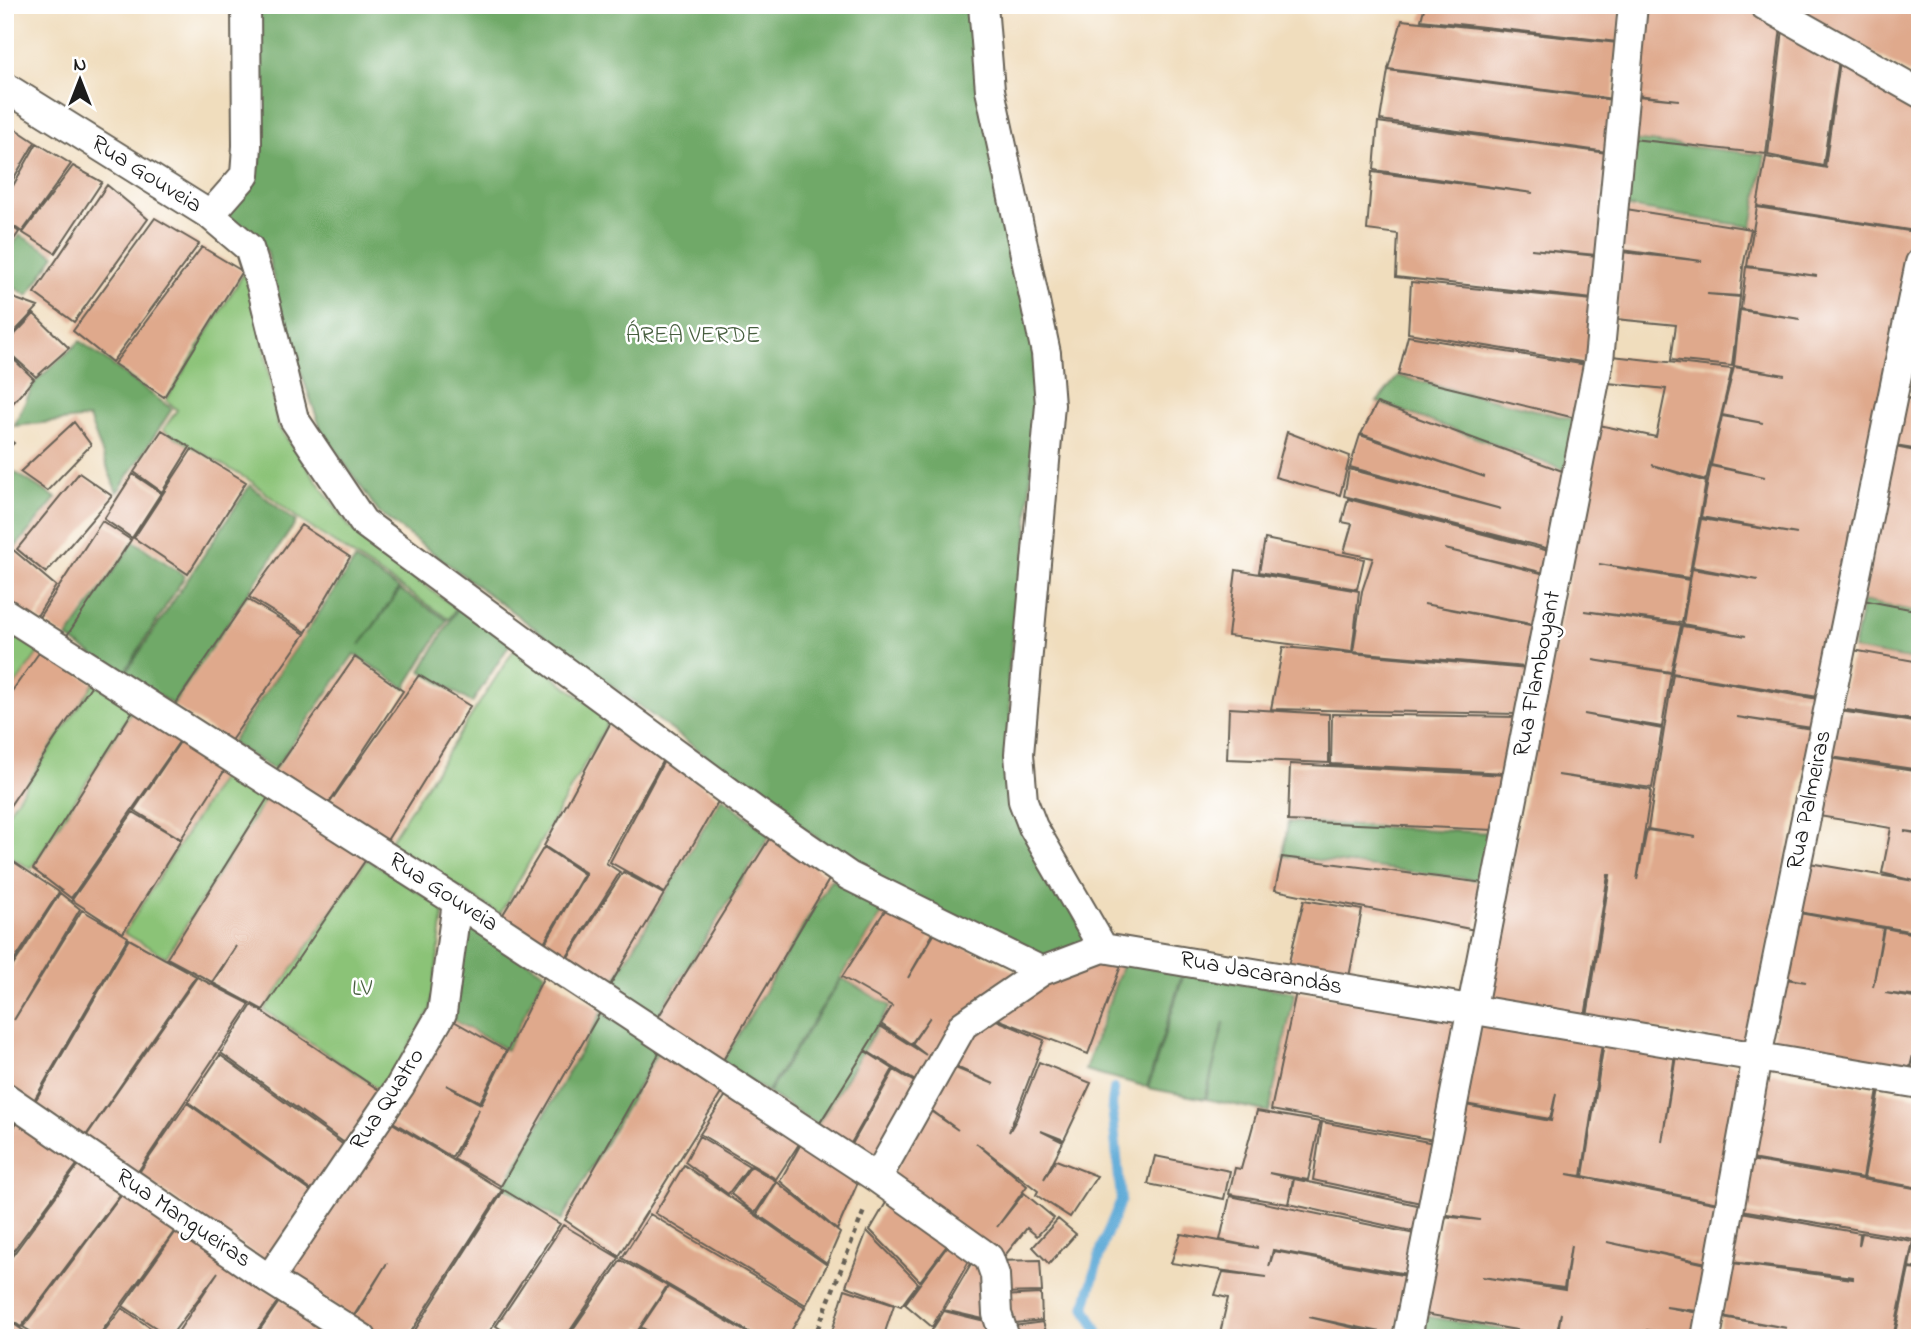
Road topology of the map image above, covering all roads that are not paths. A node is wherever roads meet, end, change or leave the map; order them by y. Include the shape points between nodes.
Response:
1 (246, 5) edge
2 (983, 5) edge
3 (1633, 5) edge
4 (1765, 5) edge
5 (5, 87) edge
6 (1920, 93) edge
7 (209, 215) junction
8 (1920, 263) edge
9 (5, 612) edge
10 (457, 902) junction
11 (1103, 948) junction
12 (1042, 971) junction
13 (1471, 1010) junction
14 (1757, 1057) junction
15 (1920, 1084) edge
16 (5, 1097) edge
17 (877, 1178) junction
18 (269, 1279) junction
19 (362, 1338) edge
20 (1005, 1338) edge
21 (1407, 1338) edge
22 (1706, 1338) edge

1 - 7 street via 245,175
2 - 11 street via 990,90 1046,353 1050,405 1019,754 1023,801 1033,827
3 - 13 street, Rua Flamboyant via 1599,360
4 - 6 street
5 - 7 street, Rua Gouveia
7 - 12 street, Rua Gouveia via 249,248 294,419 363,522 849,876
8 - 14 street, Rua Palmeiras
9 - 10 street, Rua Gouveia
10 - 17 street, Rua Gouveia
10 - 18 street, Rua Quatro via 442,1013 400,1086
11 - 12 street
11 - 13 street, Rua Jacarandás
12 - 17 street via 963,1025
13 - 14 street, Rua Jacarandás
13 - 21 street, Rua Flamboyant
14 - 15 street, Rua Jacarandás
14 - 22 street, Rua Palmeiras
16 - 18 street, Rua Mangueiras
17 - 20 street, Rua Gouveia via 989,1258
18 - 19 street, Rua Mangueiras

